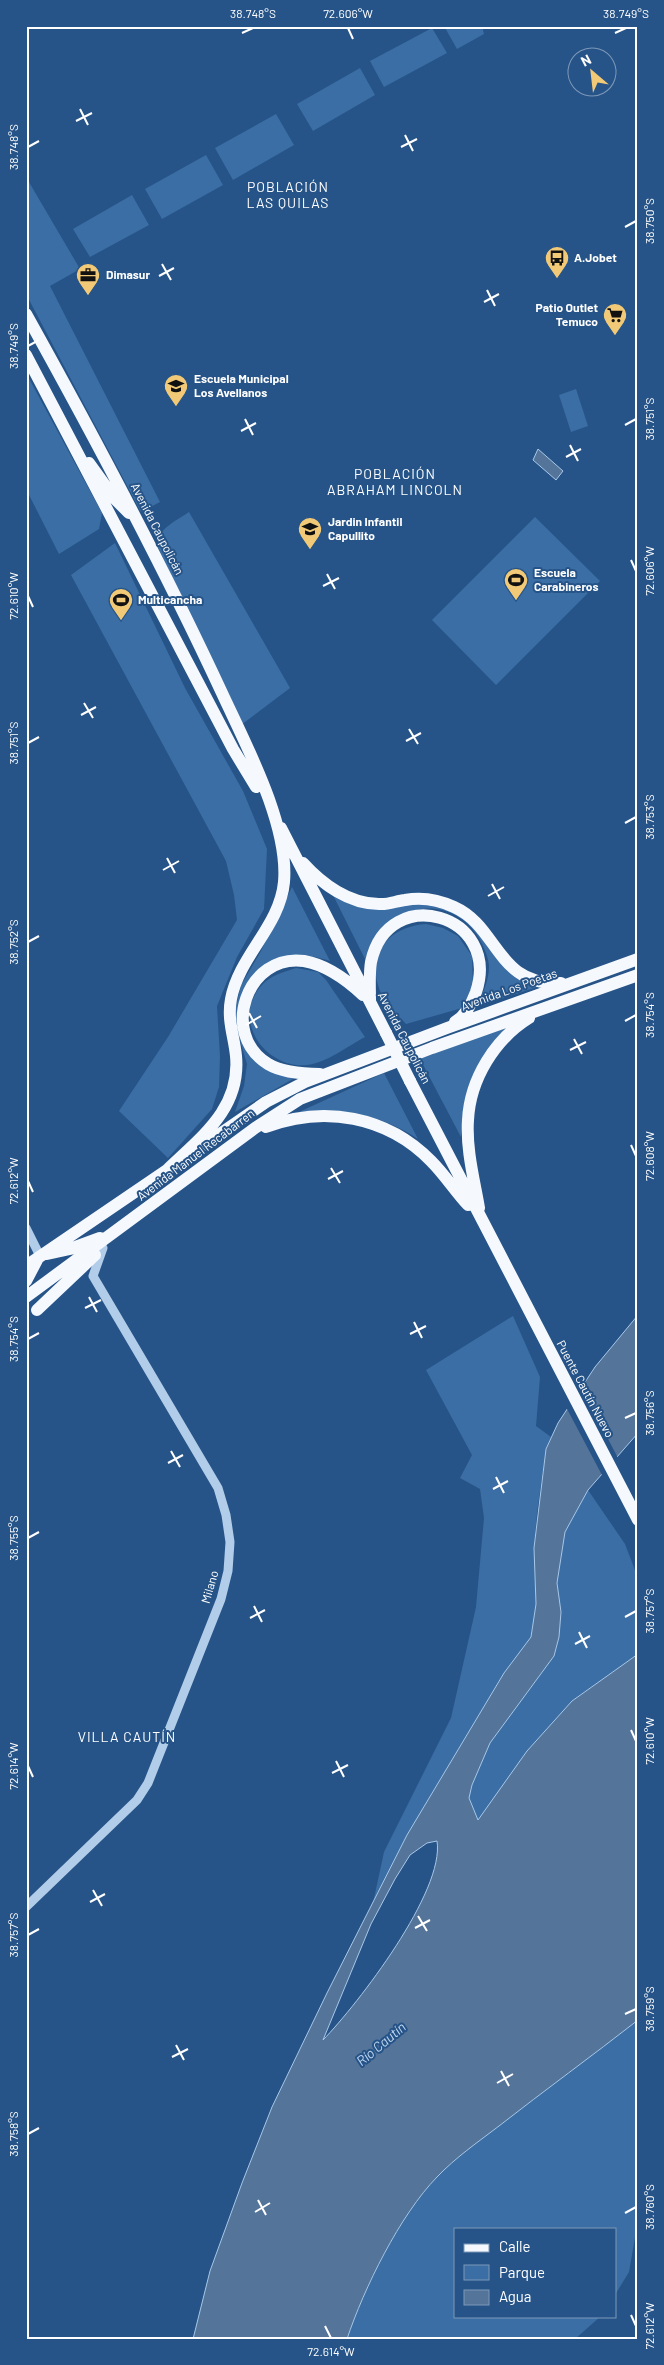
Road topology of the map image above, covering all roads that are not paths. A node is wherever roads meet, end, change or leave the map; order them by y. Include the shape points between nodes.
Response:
1 (26, 314) edge
2 (26, 355) edge
3 (75, 447) junction
4 (136, 518) junction
5 (275, 818) junction
6 (292, 850) junction
7 (638, 959) edge
8 (638, 975) edge
9 (576, 980) junction
10 (370, 1002) junction
11 (548, 1007) junction
12 (447, 1028) junction
13 (390, 1049) joint
14 (327, 1074) junction
15 (236, 1143) junction
16 (167, 1170) junction
17 (131, 1220) junction
18 (481, 1220) junction
19 (26, 1228) edge
20 (120, 1229) junction
21 (103, 1248) junction
22 (40, 1256) junction
23 (26, 1266) edge
24 (508, 1271) joint
25 (26, 1281) edge
26 (26, 1297) edge
27 (37, 1310) dead end
28 (638, 1520) edge
29 (26, 1907) edge

1 - 4 main road, Avenida Caupolicán
2 - 3 main road, Avenida Caupolicán
3 - 4 main road via 120,504
3 - 5 main road, Avenida Caupolicán via 233,749
4 - 5 main road, Avenida Caupolicán via 242,736
5 - 6 main road, Avenida Caupolicán
5 - 16 main road via 284,864 284,883 276,911 247,957 232,992 229,1025 235,1047 236,1070 232,1093 210,1130
6 - 9 main road via 317,876 348,897 378,904 414,899 448,905 470,918 518,972 545,982
6 - 10 main road, Avenida Caupolicán
7 - 9 main road, Avenida Los Poetas
8 - 11 main road
9 - 12 main road, Avenida Los Poetas
10 - 12 main road via 371,961 380,939 388,929 414,915 436,915 454,923 471,940 478,953 480,967 474,998 460,1019
10 - 14 main road via 333,972 303,961 274,966 252,985 244,1002 242,1021 246,1038 256,1053 282,1070
10 - 18 main road, Avenida Caupolicán, bridge
11 - 15 main road, Avenida Manuel Recabarren via 300,1099
11 - 18 main road via 513,1030 498,1046 483,1069 470,1100 468,1136
12 - 13 main road, Avenida Los Poetas
13 - 14 main road, Avenida Manuel Recabarren
14 - 16 main road, Avenida Manuel Recabarren via 266,1102
15 - 17 main road, Avenida Manuel Recabarren
15 - 18 main road via 257,1130 294,1117 324,1115 368,1122 407,1140 440,1170
16 - 22 main road, Avenida Manuel Recabarren
17 - 20 main road, Avenida Manuel Recabarren
17 - 21 main road
18 - 24 main road, Avenida Caupolicán
19 - 22 street
20 - 22 main road via 70,1249
20 - 26 main road, Avenida Manuel Recabarren
21 - 27 main road
21 - 29 street, Milano via 93,1276 218,1488 229,1528 228,1571 221,1599 144,1789 137,1800
22 - 23 main road, Avenida Manuel Recabarren
22 - 25 main road
24 - 28 main road, Puente Cautín Nuevo

